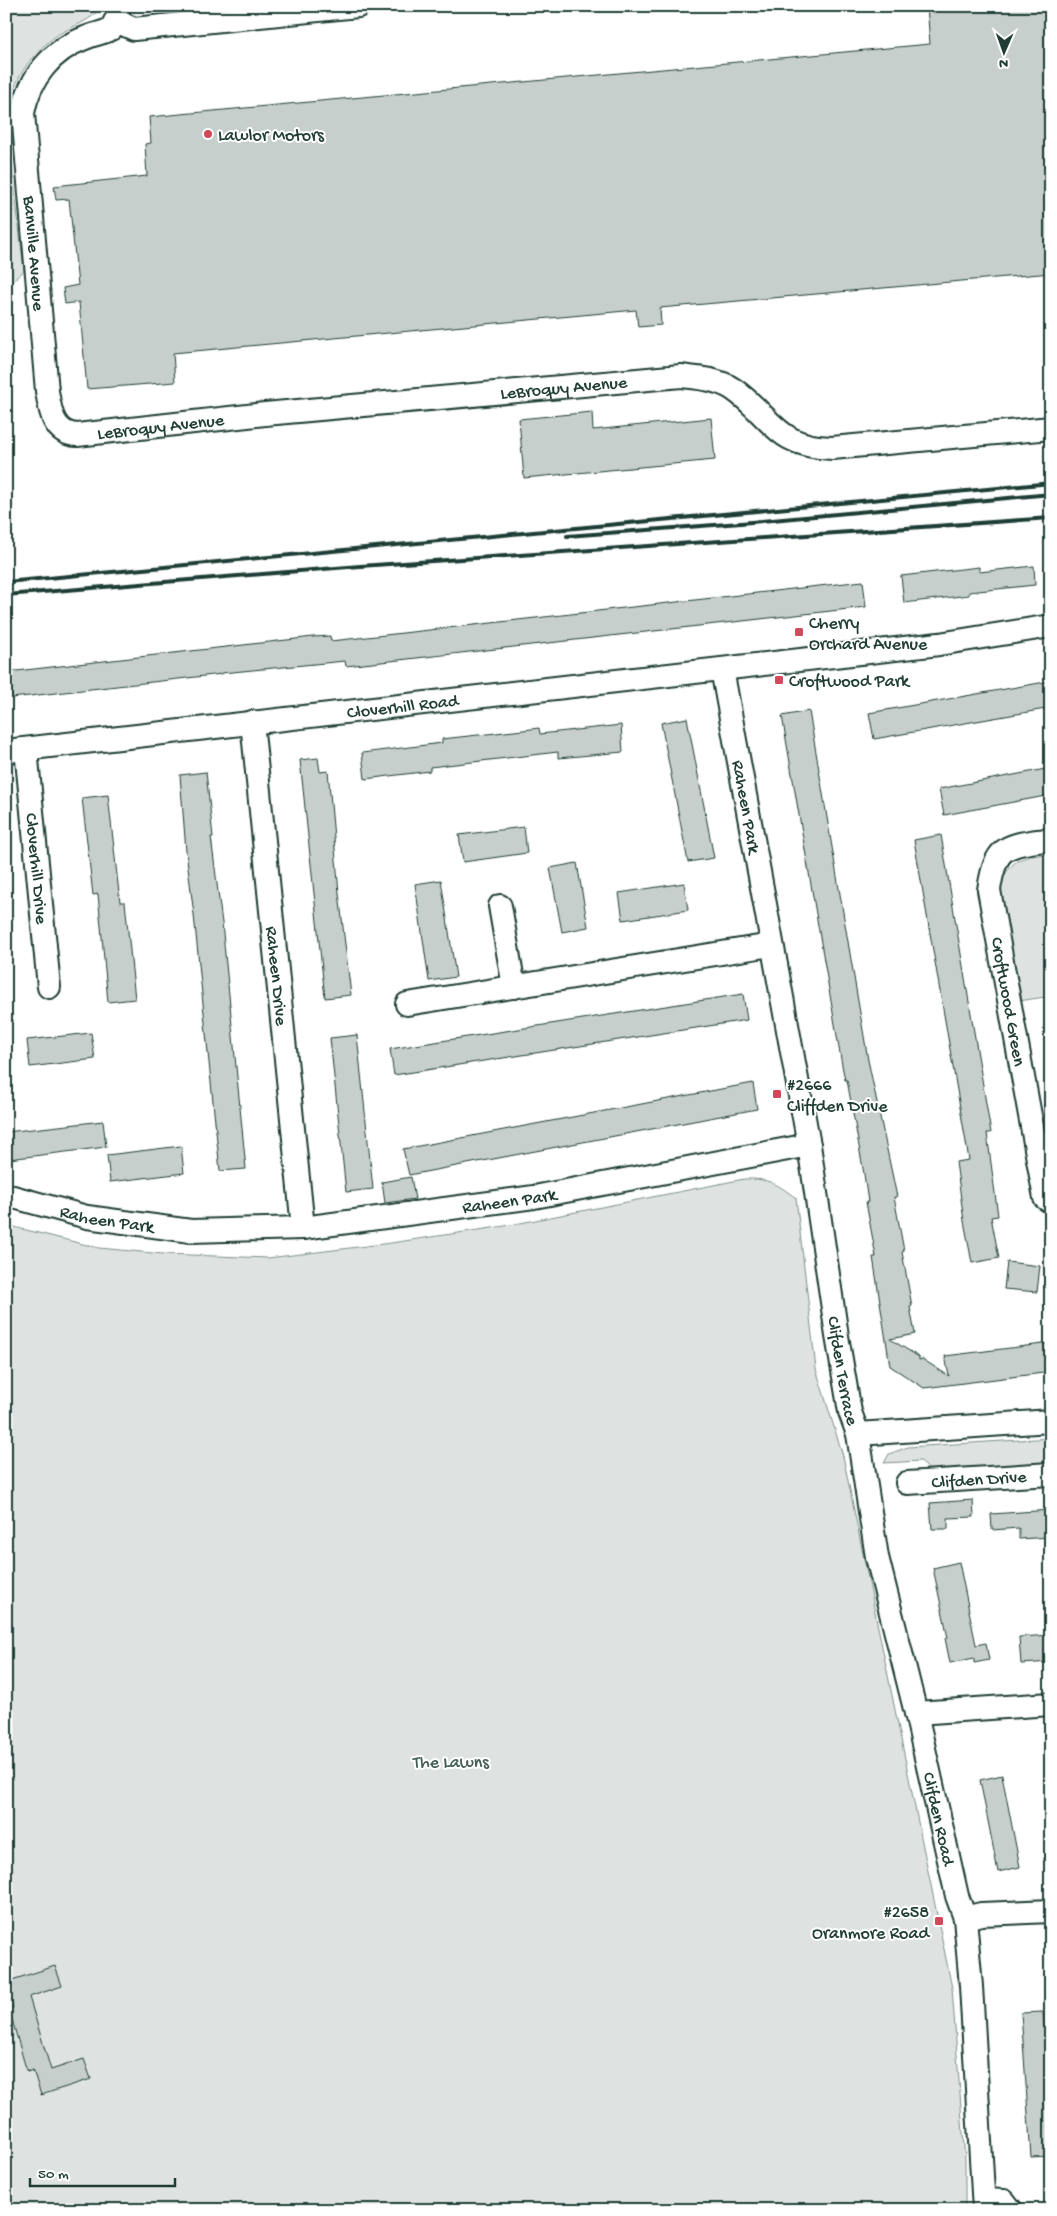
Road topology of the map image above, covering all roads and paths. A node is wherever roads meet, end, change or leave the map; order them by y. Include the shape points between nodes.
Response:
1 (358, 6) edge
2 (117, 14) edge
3 (57, 426) joint
4 (1051, 428) edge
5 (1051, 626) edge
6 (722, 669) junction
7 (252, 722) junction
8 (16, 750) edge
9 (1051, 839) edge
10 (500, 906) dead end
11 (771, 945) junction
12 (49, 987) dead end
13 (514, 987) junction
14 (407, 1004) dead end
15 (809, 1145) junction
16 (6, 1195) edge
17 (1051, 1202) edge
18 (303, 1228) junction
19 (1051, 1420) edge
20 (858, 1434) junction
21 (1051, 1474) edge
22 (907, 1483) dead end
23 (1051, 1704) edge
24 (916, 1713) junction
25 (1051, 1911) edge
26 (965, 1918) junction
27 (984, 2205) edge
28 (1011, 2210) edge

1 - 2 street via 134,29
2 - 3 street, Banville Avenue via 111,29 79,40 55,55 32,81 25,97 23,113 47,391 50,412
3 - 4 street, LeBroquy Avenue via 64,432 77,434 681,376 711,379 732,389 776,430 808,447 832,448
5 - 6 street, Cloverhill Road via 939,644
6 - 7 street, Cloverhill Road
6 - 11 street, Raheen Park
7 - 8 street, Cloverhill Road
7 - 18 street, Raheen Drive
8 - 12 street, Cloverhill Drive
9 - 17 street, Croftwood Green via 1011,846 997,858 989,890 1045,1198
10 - 13 street
11 - 13 street
11 - 15 street, Raheen Park
13 - 14 street
15 - 18 street, Raheen Park via 534,1197
15 - 20 street, Clifden Terrace via 840,1355 850,1412
16 - 18 street, Raheen Park via 88,1217 190,1231
19 - 20 street, Clifden Terrace
20 - 24 street, Clifden Road via 877,1557
21 - 22 street, Clifden Drive
23 - 24 street
24 - 26 street, Clifden Road via 957,1896
25 - 26 street via 981,1914
26 - 27 street, Clifden Road
27 - 28 street via 1004,2201

